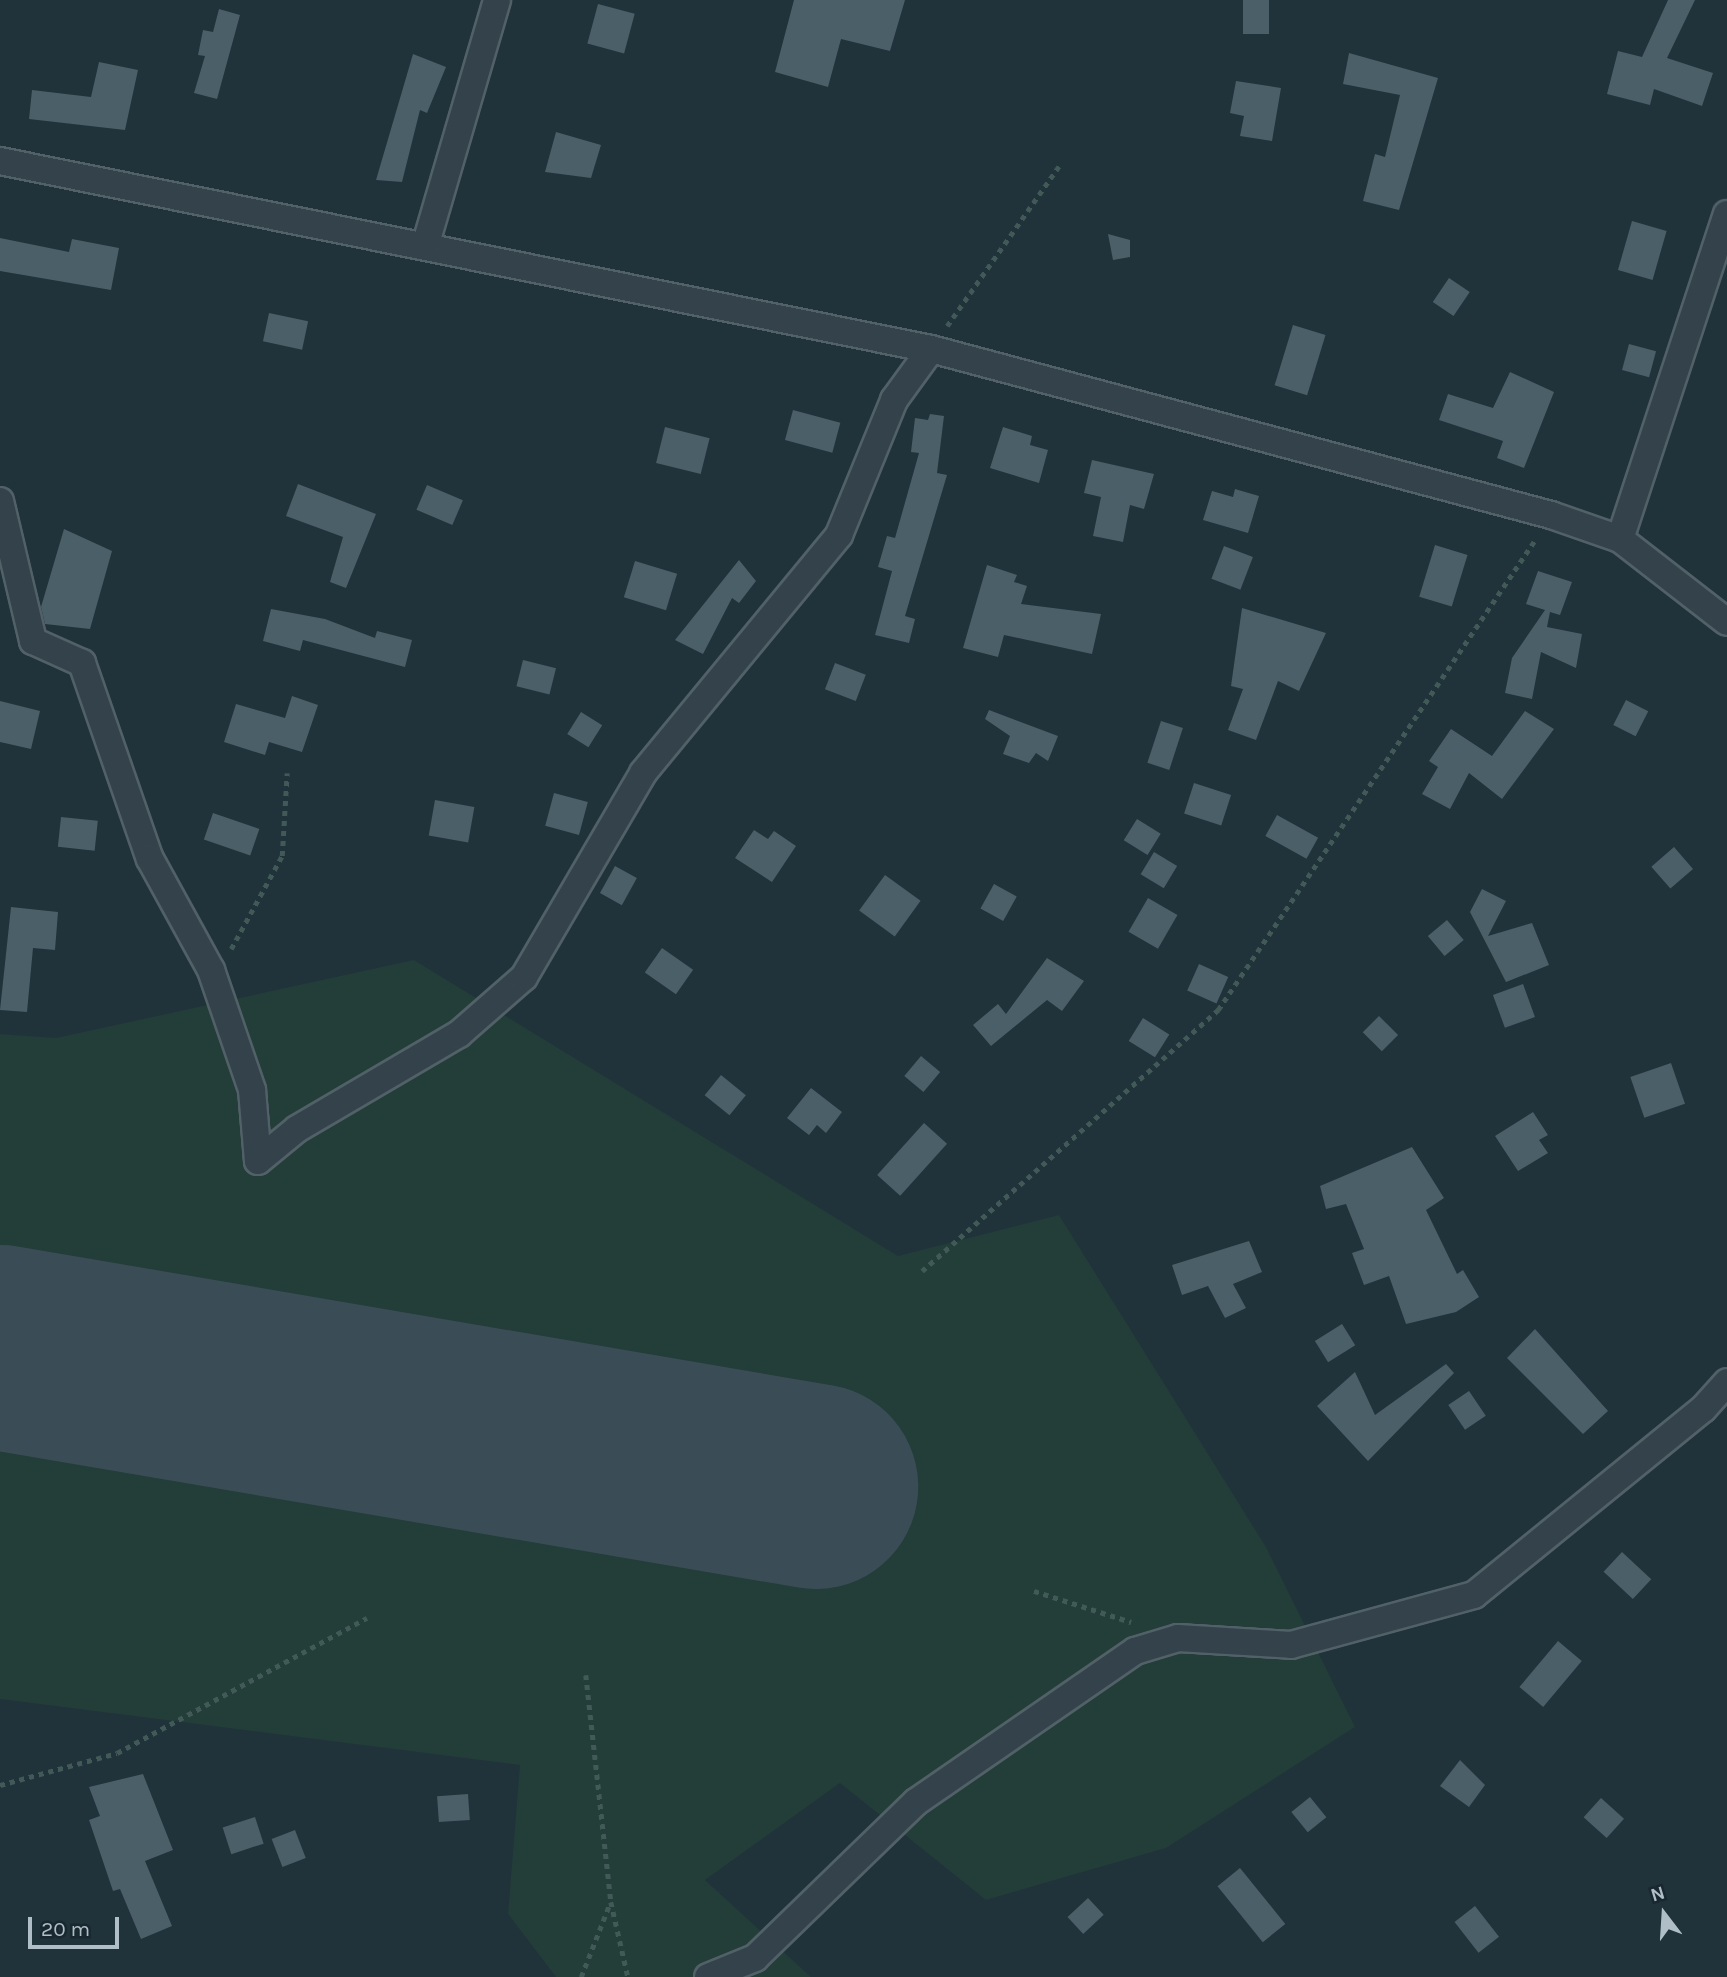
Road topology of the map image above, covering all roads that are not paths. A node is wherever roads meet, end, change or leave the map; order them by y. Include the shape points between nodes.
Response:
1 (497, 0) edge
2 (0, 161) edge
3 (1727, 214) edge
4 (426, 243) junction
5 (931, 349) junction
6 (0, 501) edge
7 (1620, 539) junction
8 (1727, 622) edge
9 (1727, 1382) edge
10 (708, 1977) edge

1 - 4 street
2 - 4 street
3 - 7 street
4 - 5 street
5 - 6 street via 894,400 839,535 643,773 524,977 459,1034 297,1129 258,1161 252,1090 211,970 150,859 82,663 33,640
5 - 7 street via 1552,515
7 - 8 street
9 - 10 street via 1703,1409 1474,1595 1291,1645 1178,1638 1135,1651 916,1802 755,1958

